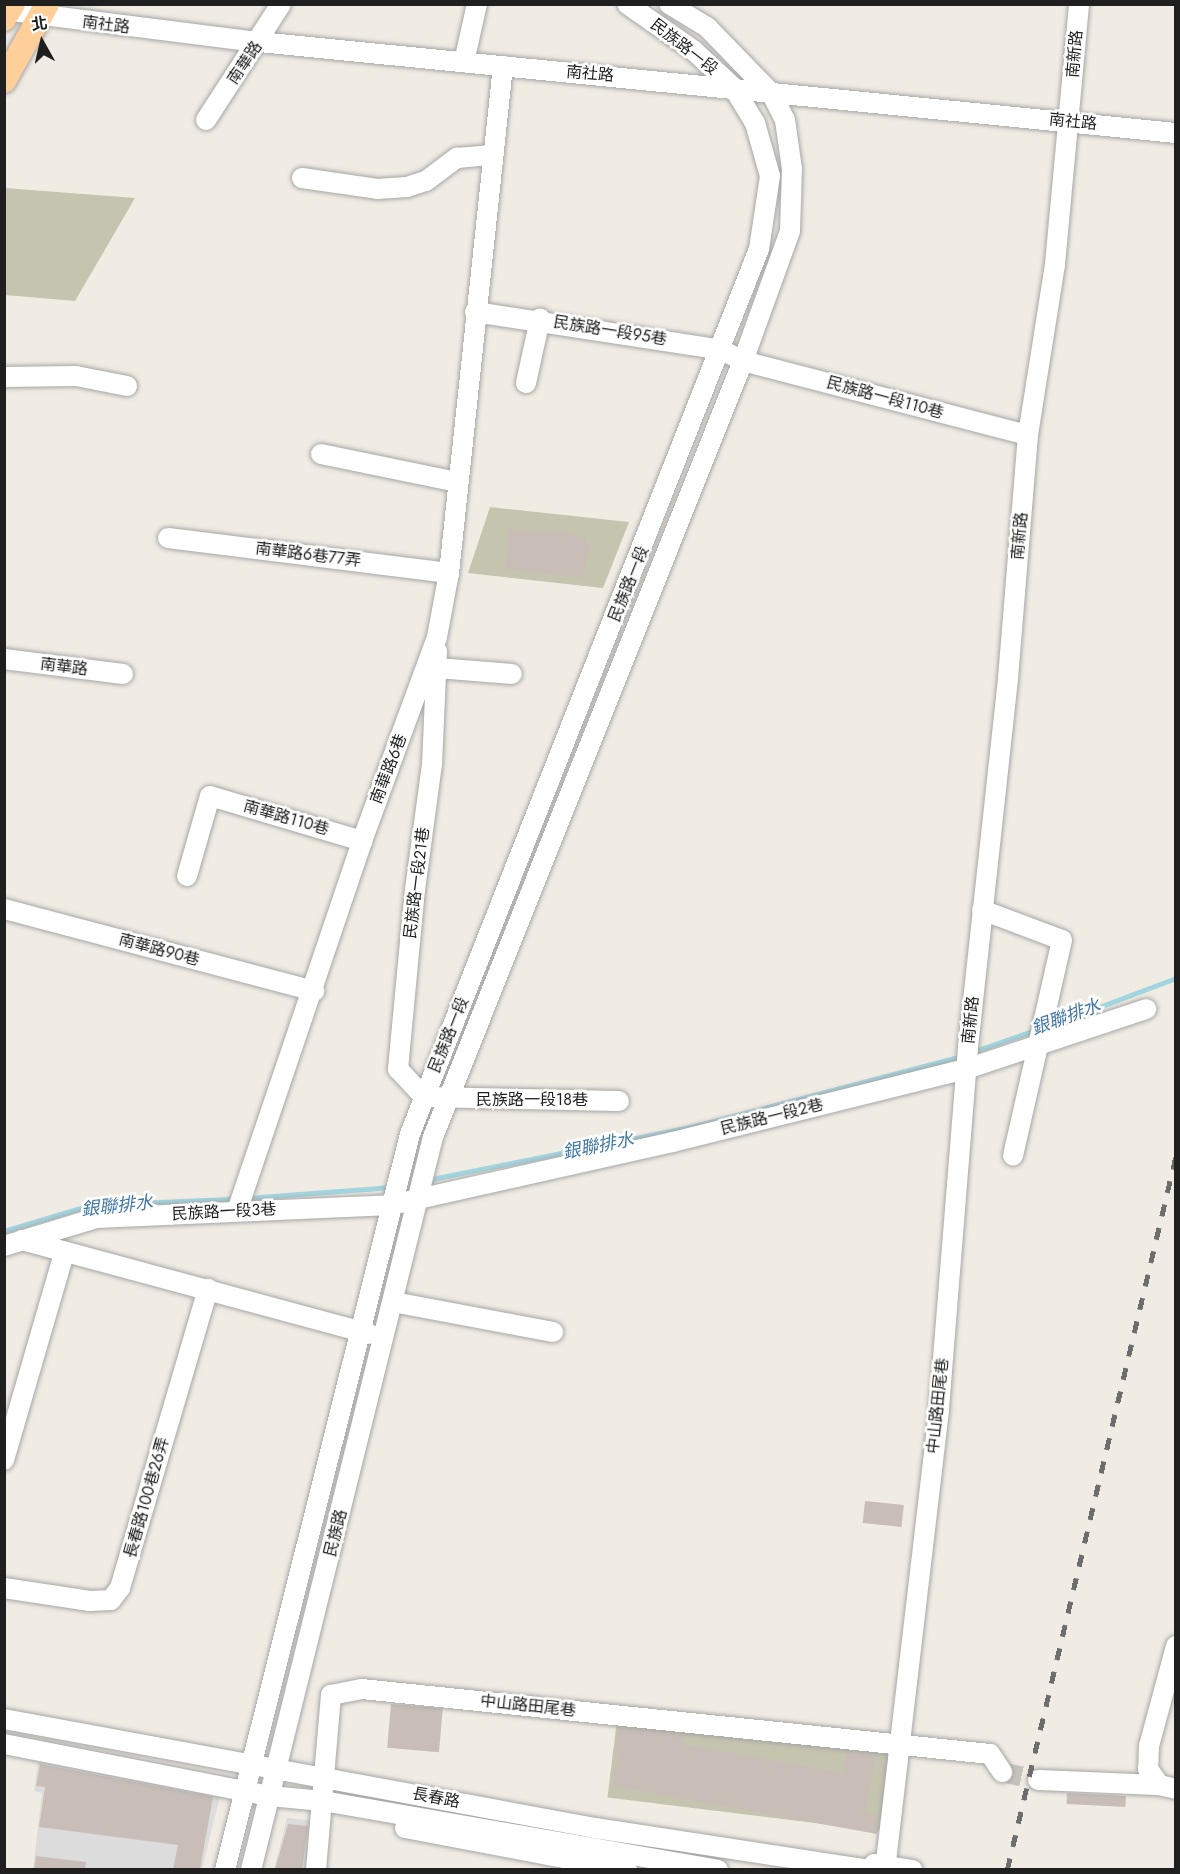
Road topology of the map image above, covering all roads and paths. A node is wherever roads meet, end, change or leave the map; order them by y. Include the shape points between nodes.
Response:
1 (282, 4) edge
2 (477, 4) edge
3 (627, 4) edge
4 (1079, 4) edge
5 (681, 8) edge
6 (8, 11) edge
7 (44, 11) edge
8 (676, 39) junction
9 (259, 42) junction
10 (464, 62) junction
11 (503, 66) junction
12 (4, 81) edge
13 (733, 87) junction
14 (771, 93) junction
15 (206, 120) dead end
16 (1068, 122) junction
17 (1176, 133) edge
18 (493, 155) junction
19 (302, 178) dead end
20 (475, 312) junction
21 (540, 319) junction
22 (722, 350) junction
23 (743, 361) junction
24 (4, 377) edge
25 (526, 383) dead end
26 (127, 386) dead end
27 (1028, 435) junction
28 (321, 454) dead end
29 (457, 482) junction
30 (168, 538) dead end
31 (449, 573) junction
32 (437, 637) junction
33 (4, 659) edge
34 (438, 668) junction
35 (123, 674) dead end
36 (512, 674) dead end
37 (362, 841) junction
38 (187, 876) dead end
39 (4, 909) edge
40 (982, 910) junction
41 (480, 957) junction
42 (499, 966) junction
43 (314, 991) junction
44 (1146, 1009) dead end
45 (1040, 1044) junction
46 (966, 1069) junction
47 (424, 1097) junction
48 (445, 1100) junction
49 (619, 1101) dead end
50 (1013, 1156) dead end
51 (421, 1186) junction
52 (394, 1193) junction
53 (240, 1203) junction
54 (5, 1235) edge
55 (24, 1240) junction
56 (4, 1246) edge
57 (64, 1253) junction
58 (208, 1289) junction
59 (393, 1302) junction
60 (360, 1332) junction
61 (553, 1332) dead end
62 (384, 1338) junction
63 (4, 1460) edge
64 (4, 1588) edge
65 (1176, 1646) edge
66 (4, 1719) edge
67 (900, 1743) junction
68 (4, 1744) edge
69 (250, 1764) junction
70 (277, 1770) junction
71 (1002, 1772) tunnel mouth
72 (324, 1778) junction
73 (1038, 1779) tunnel mouth
74 (358, 1784) junction
75 (1167, 1787) edge
76 (244, 1790) junction
77 (270, 1796) junction
78 (323, 1801) junction
79 (880, 1868) edge
80 (225, 1869) edge
81 (251, 1869) edge
82 (316, 1869) edge
83 (627, 1869) edge
84 (718, 1869) edge
85 (913, 1869) edge

1 - 9 street, 南華路
2 - 10 street
3 - 8 street, 民族路一段
4 - 16 street, 南新路
5 - 8 street
5 - 14 street, 民族路一段 via 707,27
6 - 7 street, 南社路
7 - 9 street, 南社路
7 - 12 main road
8 - 13 street, 民族路一段
9 - 10 street, 南社路
9 - 15 street, 南華路
10 - 11 street, 南社路
11 - 13 street, 南社路
11 - 18 street, 南華路6巷
13 - 14 street, 南社路
13 - 22 street, 民族路一段 via 755,123 770,176 759,249
14 - 16 street, 南社路
14 - 23 street, 民族路一段 via 785,120 790,231
16 - 17 street, 南社路
16 - 27 street, 南新路 via 1055,264
18 - 19 street via 457,158 426,181 407,187 377,189
18 - 20 street, 南華路6巷
20 - 21 street, 民族路一段95巷
20 - 29 street, 南華路6巷
21 - 22 street, 民族路一段95巷
21 - 25 street
22 - 23 street, 民族路一段95巷
22 - 41 street, 民族路一段
23 - 27 street, 民族路一段110巷
23 - 42 street, 民族路一段
24 - 26 street via 76,376
27 - 40 street, 南新路 via 1008,678
28 - 29 street
29 - 31 street, 南華路6巷
30 - 31 street, 南華路6巷77弄
31 - 32 street, 南華路6巷
32 - 34 street, 民族路一段21巷
32 - 37 street, 南華路6巷
33 - 35 street, 南華路
34 - 36 street
34 - 47 street, 民族路一段21巷 via 432,764 415,889 398,1069
37 - 38 street, 南華路110巷 via 210,796
37 - 43 street, 南華路6巷
39 - 43 street, 南華路90巷
40 - 45 street via 1062,940
40 - 46 street, 南新路
41 - 42 street
41 - 47 street, 民族路一段
42 - 48 street, 民族路一段
43 - 53 street, 南華路6巷
44 - 45 street, 民族路一段2巷
45 - 46 street, 民族路一段2巷
45 - 50 street
46 - 51 street, 民族路一段2巷 via 673,1142
46 - 67 street, 中山路田尾巷 via 939,1408
47 - 48 street
47 - 52 street, 民族路一段
48 - 49 street, 民族路一段18巷
48 - 51 street, 民族路一段
51 - 52 street, 民族路一段2巷
51 - 59 street, 民族路
52 - 53 street, 民族路一段3巷
52 - 60 street, 民族路
53 - 55 street, 民族路一段3巷 via 96,1218
54 - 55 street
55 - 56 street, 民族路一段3巷
55 - 57 street
57 - 58 street
57 - 63 street
58 - 60 street
58 - 64 street, 長春路100巷26弄 via 120,1588 111,1600 90,1601
59 - 61 street
59 - 62 street, 民族路
60 - 62 street
60 - 69 street, 民族路
62 - 70 street, 民族路
65 - 75 street via 1149,1746 1148,1769
66 - 69 street, 長春路
67 - 71 street, 中山路田尾巷 via 990,1754
67 - 72 street, 中山路田尾巷 via 362,1689 331,1695
67 - 79 street, 中山路田尾巷
68 - 76 street, 長春路
69 - 70 street, 長春路
69 - 76 street, 民族路
70 - 72 street, 長春路
70 - 77 street, 民族路
72 - 74 street, 長春路
72 - 78 street, 中山路田尾巷
73 - 75 street
74 - 79 street, 長春路 via 595,1828
74 - 79 street via 423,1789
76 - 77 street, 長春路
76 - 80 street, 民族路
77 - 78 street, 長春路
77 - 81 street, 民族路
78 - 82 street, 中山路田尾巷
78 - 83 street via 403,1828
78 - 84 street, 長春路
79 - 85 street

